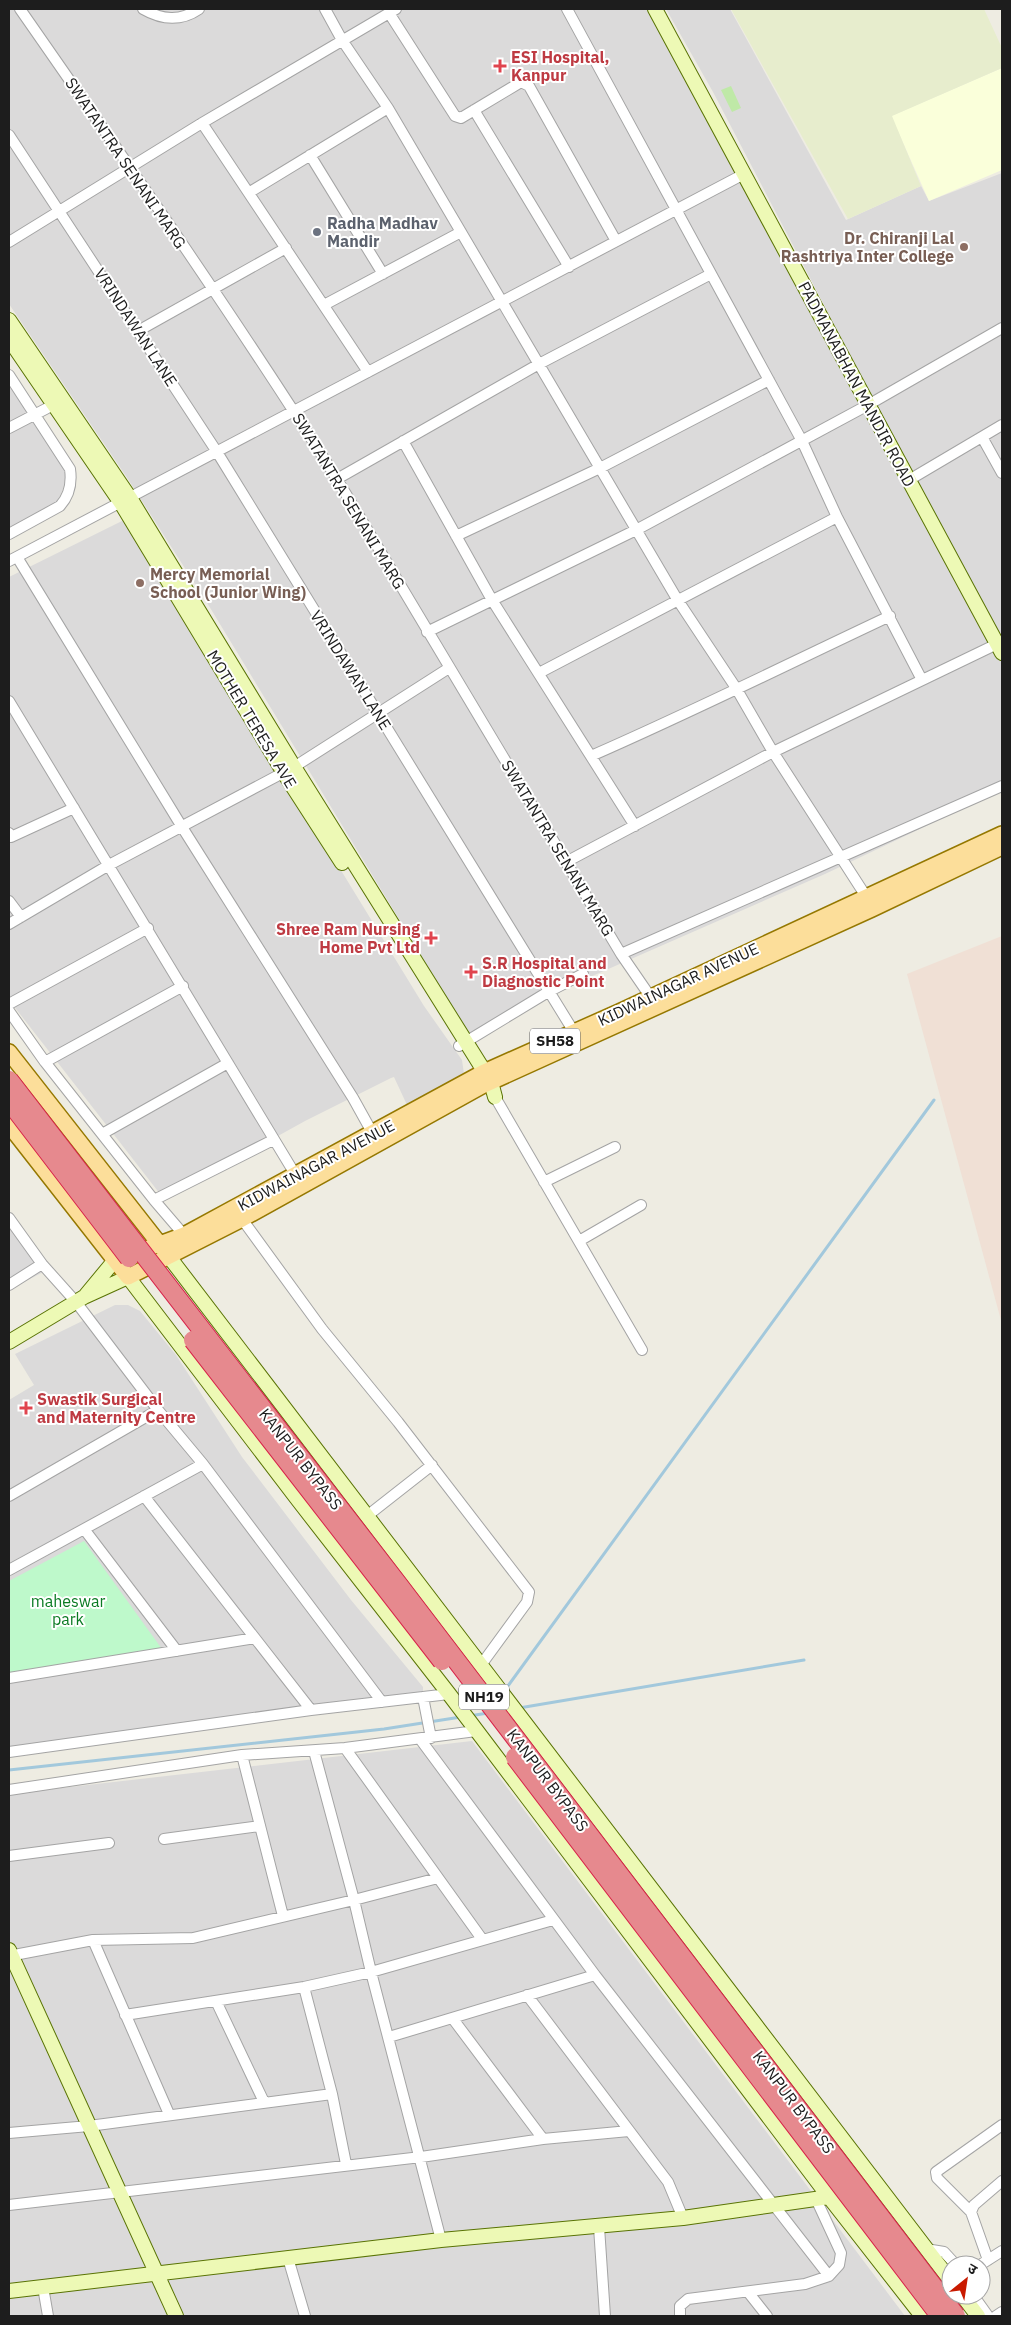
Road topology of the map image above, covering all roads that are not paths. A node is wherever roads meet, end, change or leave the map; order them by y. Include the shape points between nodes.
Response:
1 (20, 9) edge
2 (143, 9) edge
3 (199, 9) edge
4 (325, 9) edge
5 (567, 9) edge
6 (655, 9) edge
7 (392, 11) edge
8 (342, 40) junction
9 (388, 108) junction
10 (474, 110) junction
11 (202, 123) junction
12 (9, 135) edge
13 (310, 156) junction
14 (130, 167) junction
15 (744, 174) junction
16 (250, 192) junction
17 (675, 210) junction
18 (61, 212) junction
19 (461, 232) junction
20 (616, 241) junction
21 (9, 242) edge
22 (286, 248) junction
23 (569, 266) junction
24 (383, 274) junction
25 (711, 274) junction
26 (212, 291) junction
27 (502, 301) junction
28 (324, 305) junction
29 (9, 320) edge
30 (1002, 328) edge
31 (138, 331) junction
32 (9, 339) edge
33 (540, 364) junction
34 (368, 372) junction
35 (9, 375) edge
36 (769, 380) junction
37 (58, 403) junction
38 (868, 405) junction
39 (294, 411) junction
40 (36, 416) junction
41 (1002, 425) edge
42 (9, 428) edge
43 (982, 437) junction
44 (802, 440) junction
45 (403, 441) junction
46 (217, 452) junction
47 (600, 468) junction
48 (1002, 473) edge
49 (337, 479) junction
50 (909, 480) junction
51 (125, 500) junction
52 (837, 517) junction
53 (636, 530) junction
54 (9, 534) edge
55 (456, 536) junction
56 (13, 559) edge
57 (677, 599) junction
58 (492, 600) junction
59 (890, 616) junction
60 (427, 632) junction
61 (1000, 649) edge
62 (449, 668) junction
63 (539, 673) junction
64 (922, 680) junction
65 (736, 688) junction
66 (9, 701) edge
67 (379, 715) junction
68 (773, 752) junction
69 (591, 756) junction
70 (289, 770) junction
71 (1002, 786) edge
72 (74, 808) junction
73 (635, 826) junction
74 (182, 827) junction
75 (1002, 834) edge
76 (10, 836) edge
77 (1002, 847) edge
78 (842, 857) junction
79 (566, 862) junction
80 (110, 865) junction
81 (9, 901) edge
82 (869, 902) junction
83 (21, 917) junction
84 (9, 924) edge
85 (148, 928) junction
86 (621, 954) junction
87 (583, 974) dead end
88 (182, 986) junction
89 (548, 992) junction
90 (654, 1002) junction
91 (9, 1004) edge
92 (9, 1011) edge
93 (574, 1032) junction
94 (462, 1044) junction
95 (9, 1052) edge
96 (45, 1062) junction
97 (228, 1063) junction
98 (484, 1079) junction
99 (9, 1080) edge
100 (495, 1097) joint
101 (9, 1102) edge
102 (9, 1125) edge
103 (102, 1134) junction
104 (373, 1134) junction
105 (273, 1140) junction
106 (615, 1147) dead end
107 (299, 1181) junction
108 (544, 1182) junction
109 (154, 1200) junction
110 (641, 1206) dead end
111 (9, 1218) edge
112 (242, 1220) junction
113 (184, 1235) junction
114 (579, 1241) junction
115 (160, 1245) junction
116 (170, 1258) junction
117 (115, 1260) junction
118 (42, 1264) junction
119 (128, 1277) junction
120 (9, 1285) edge
121 (80, 1299) junction
122 (11, 1336) edge
123 (642, 1350) dead end
124 (158, 1410) junction
125 (203, 1464) junction
126 (432, 1465) junction
127 (9, 1496) edge
128 (144, 1496) junction
129 (367, 1516) junction
130 (84, 1529) junction
131 (9, 1570) edge
132 (255, 1638) junction
133 (177, 1651) junction
134 (481, 1665) junction
135 (9, 1678) edge
136 (452, 1698) junction
137 (382, 1702) junction
138 (424, 1702) junction
139 (311, 1710) junction
140 (473, 1726) junction
141 (431, 1738) junction
142 (420, 1739) junction
143 (345, 1748) junction
144 (314, 1751) junction
145 (9, 1752) edge
146 (242, 1755) junction
147 (9, 1790) edge
148 (260, 1826) junction
149 (164, 1839) dead end
150 (110, 1843) dead end
151 (9, 1856) edge
152 (438, 1878) junction
153 (354, 1900) junction
154 (283, 1916) junction
155 (553, 1920) junction
156 (482, 1939) junction
157 (93, 1940) junction
158 (10, 1954) edge
159 (371, 1972) junction
160 (594, 1975) junction
161 (304, 1987) junction
162 (527, 1995) junction
163 (216, 2001) junction
164 (125, 2014) junction
165 (453, 2019) junction
166 (389, 2037) junction
167 (332, 2094) junction
168 (264, 2102) junction
169 (169, 2114) junction
170 (1002, 2125) edge
171 (89, 2126) junction
172 (629, 2132) junction
173 (9, 2133) edge
174 (543, 2139) junction
175 (421, 2157) junction
176 (346, 2164) junction
177 (1002, 2181) edge
178 (119, 2193) junction
179 (823, 2198) junction
180 (9, 2206) edge
181 (774, 2206) junction
182 (971, 2212) junction
183 (682, 2218) junction
184 (599, 2227) junction
185 (441, 2240) junction
186 (926, 2249) junction
187 (1002, 2251) edge
188 (947, 2255) edge
189 (982, 2255) edge
190 (288, 2258) junction
191 (991, 2258) edge
192 (941, 2268) edge
193 (158, 2273) junction
194 (829, 2276) junction
195 (43, 2287) junction
196 (9, 2291) edge
197 (748, 2292) junction
198 (970, 2305) edge
199 (980, 2305) edge
200 (1002, 2312) edge
201 (48, 2316) edge
202 (176, 2316) edge
203 (305, 2316) edge
204 (605, 2316) edge
205 (680, 2316) edge
206 (767, 2316) edge
207 (922, 2316) edge
208 (940, 2316) edge
209 (956, 2316) edge
210 (978, 2316) edge
211 (988, 2316) edge
212 (996, 2316) edge

1 - 14 street, SWATANTRA SENANI MARG
2 - 3 street via 153,15 179,19
4 - 8 street
5 - 17 street
6 - 15 street, PADMANABHAN MANDIR ROAD
7 - 8 street
7 - 10 street via 450,112 460,118
8 - 9 street
8 - 11 street
9 - 13 street
9 - 19 street
10 - 20 street via 522,82 529,86
10 - 23 street
11 - 14 street
11 - 16 street
12 - 18 street, VRINDAWAN LANE
13 - 16 street
13 - 24 street
14 - 18 street
14 - 26 street, SWATANTRA SENANI MARG
15 - 17 street
15 - 38 street, PADMANABHAN MANDIR ROAD
16 - 22 street
17 - 20 street
17 - 25 street
18 - 21 street
18 - 31 street, VRINDAWAN LANE
19 - 24 street
19 - 27 street
20 - 23 street
22 - 26 street
22 - 28 street
23 - 27 street
24 - 28 street
25 - 33 street
25 - 36 street
26 - 31 street
26 - 39 street, SWATANTRA SENANI MARG
27 - 33 street
27 - 34 street
28 - 34 street
29 - 37 street
30 - 38 street
31 - 46 street, VRINDAWAN LANE
32 - 37 street
33 - 45 street
33 - 47 street
34 - 39 street
35 - 40 street
36 - 44 street
36 - 47 street
37 - 40 street
37 - 51 street
38 - 44 street
38 - 50 street, PADMANABHAN MANDIR ROAD
39 - 46 street
39 - 49 street, SWATANTRA SENANI MARG
40 - 42 street
40 - 54 street via 70,469 72,481 60,506
41 - 43 street
43 - 48 street
43 - 50 street
44 - 52 street
44 - 53 street
45 - 49 street
45 - 55 street
46 - 51 street
46 - 67 street, VRINDAWAN LANE
47 - 53 street
47 - 55 street
49 - 60 street, SWATANTRA SENANI MARG
50 - 61 street, PADMANABHAN MANDIR ROAD
51 - 56 street
51 - 70 street
52 - 57 street
52 - 59 street
53 - 57 street
53 - 58 street
55 - 58 street
56 - 74 street
57 - 63 street
57 - 65 street
58 - 60 street
58 - 63 street
59 - 64 street
59 - 65 street
60 - 62 street, SWATANTRA SENANI MARG
61 - 64 street
62 - 67 street
62 - 79 street, SWATANTRA SENANI MARG
63 - 69 street
64 - 68 street
65 - 68 street
65 - 69 street via 706,706
66 - 72 street
67 - 70 street
67 - 89 street, VRINDAWAN LANE
68 - 73 street
68 - 78 street
69 - 73 street
70 - 74 street
70 - 94 street
71 - 78 street
72 - 76 street
72 - 80 street
73 - 79 street
74 - 80 street
74 - 104 street
75 - 82 main road, KIDWAINAGAR AVENUE / SH58
77 - 82 main road, KIDWAINAGAR AVENUE / SH58
78 - 82 street
78 - 86 street
79 - 86 street, SWATANTRA SENANI MARG
80 - 83 street
80 - 85 street
81 - 83 street
82 - 90 main road, KIDWAINAGAR AVENUE / SH58
83 - 84 street
85 - 88 street
85 - 91 street
86 - 90 street, SWATANTRA SENANI MARG
87 - 89 street
88 - 96 street
88 - 97 street
89 - 93 street, VRINDAWAN LANE
89 - 94 street
90 - 93 main road, KIDWAINAGAR AVENUE / SH58
90 - 98 main road, KIDWAINAGAR AVENUE / SH58
92 - 96 street
93 - 98 main road, KIDWAINAGAR AVENUE / SH58
94 - 98 street
95 - 115 main road
96 - 103 street
97 - 103 street
97 - 105 street
98 - 100 street
98 - 104 main road, KIDWAINAGAR AVENUE / SH58
98 - 107 main road, KIDWAINAGAR AVENUE / SH58
99 - 209 highway, KANPUR BYPASS / NH19, bridge
100 - 108 street
101 - 208 highway, KANPUR BYPASS / NH19, bridge via 445,1665
102 - 117 main road
103 - 109 street
104 - 107 main road, KIDWAINAGAR AVENUE / SH58
105 - 107 street
105 - 109 street
106 - 108 street
107 - 112 main road, KIDWAINAGAR AVENUE / SH58
107 - 113 main road, KIDWAINAGAR AVENUE / SH58
108 - 114 street
109 - 113 street
110 - 114 street
111 - 118 street
112 - 116 main road, KIDWAINAGAR AVENUE / SH58
112 - 126 street via 322,1329
113 - 115 main road, KIDWAINAGAR AVENUE / SH58
114 - 123 street
115 - 116 main road
115 - 117 main road, KIDWAINAGAR AVENUE / SH58
116 - 119 main road, KIDWAINAGAR AVENUE / SH58
116 - 129 street
117 - 119 main road
117 - 121 street
118 - 120 street
118 - 121 street
119 - 121 street
119 - 136 street
121 - 122 street
121 - 124 street
124 - 125 street
124 - 127 street
125 - 128 street
125 - 137 street
126 - 129 street
126 - 134 street via 529,1592 527,1602
128 - 130 street
128 - 132 street
129 - 134 street
130 - 131 street
130 - 133 street
132 - 133 street
132 - 139 street
133 - 135 street
134 - 186 street
136 - 138 street
136 - 140 street
137 - 138 street
137 - 139 street
138 - 141 street
139 - 145 street
140 - 141 street
140 - 179 street
141 - 142 street
142 - 143 street
142 - 155 street
143 - 144 street
143 - 152 street
144 - 146 street
144 - 153 street
146 - 147 street
146 - 148 street
148 - 149 street
148 - 154 street
150 - 151 street
152 - 153 street
152 - 156 street
153 - 154 street
153 - 159 street
154 - 157 street via 194,1938
155 - 156 street
155 - 160 street
156 - 159 street
157 - 158 street
157 - 164 street
158 - 171 street
159 - 161 street
159 - 166 street
160 - 162 street
160 - 181 street
161 - 163 street
161 - 167 street
162 - 165 street
162 - 172 street
163 - 164 street
163 - 168 street
164 - 169 street
165 - 166 street
165 - 174 street
166 - 175 street
167 - 168 street
167 - 176 street
168 - 169 street
169 - 171 street
170 - 182 street via 936,2172 937,2178
171 - 173 street
171 - 178 street
172 - 174 street
172 - 183 street via 668,2182
174 - 175 street
175 - 176 street
175 - 185 street
176 - 178 street
177 - 182 street via 974,2205
178 - 180 street
178 - 193 street
179 - 181 street
179 - 194 street via 841,2252 839,2265
179 - 207 street
181 - 183 street
181 - 194 street
182 - 189 street
183 - 184 street
184 - 185 street
184 - 204 street
185 - 190 street
186 - 188 street
186 - 192 street
187 - 191 street
190 - 193 street
190 - 203 street
193 - 195 street
193 - 202 street
194 - 197 street via 805,2284
195 - 196 street
195 - 201 street
197 - 205 street via 688,2299 680,2306
197 - 206 street
198 - 210 street
199 - 211 street
200 - 212 street

